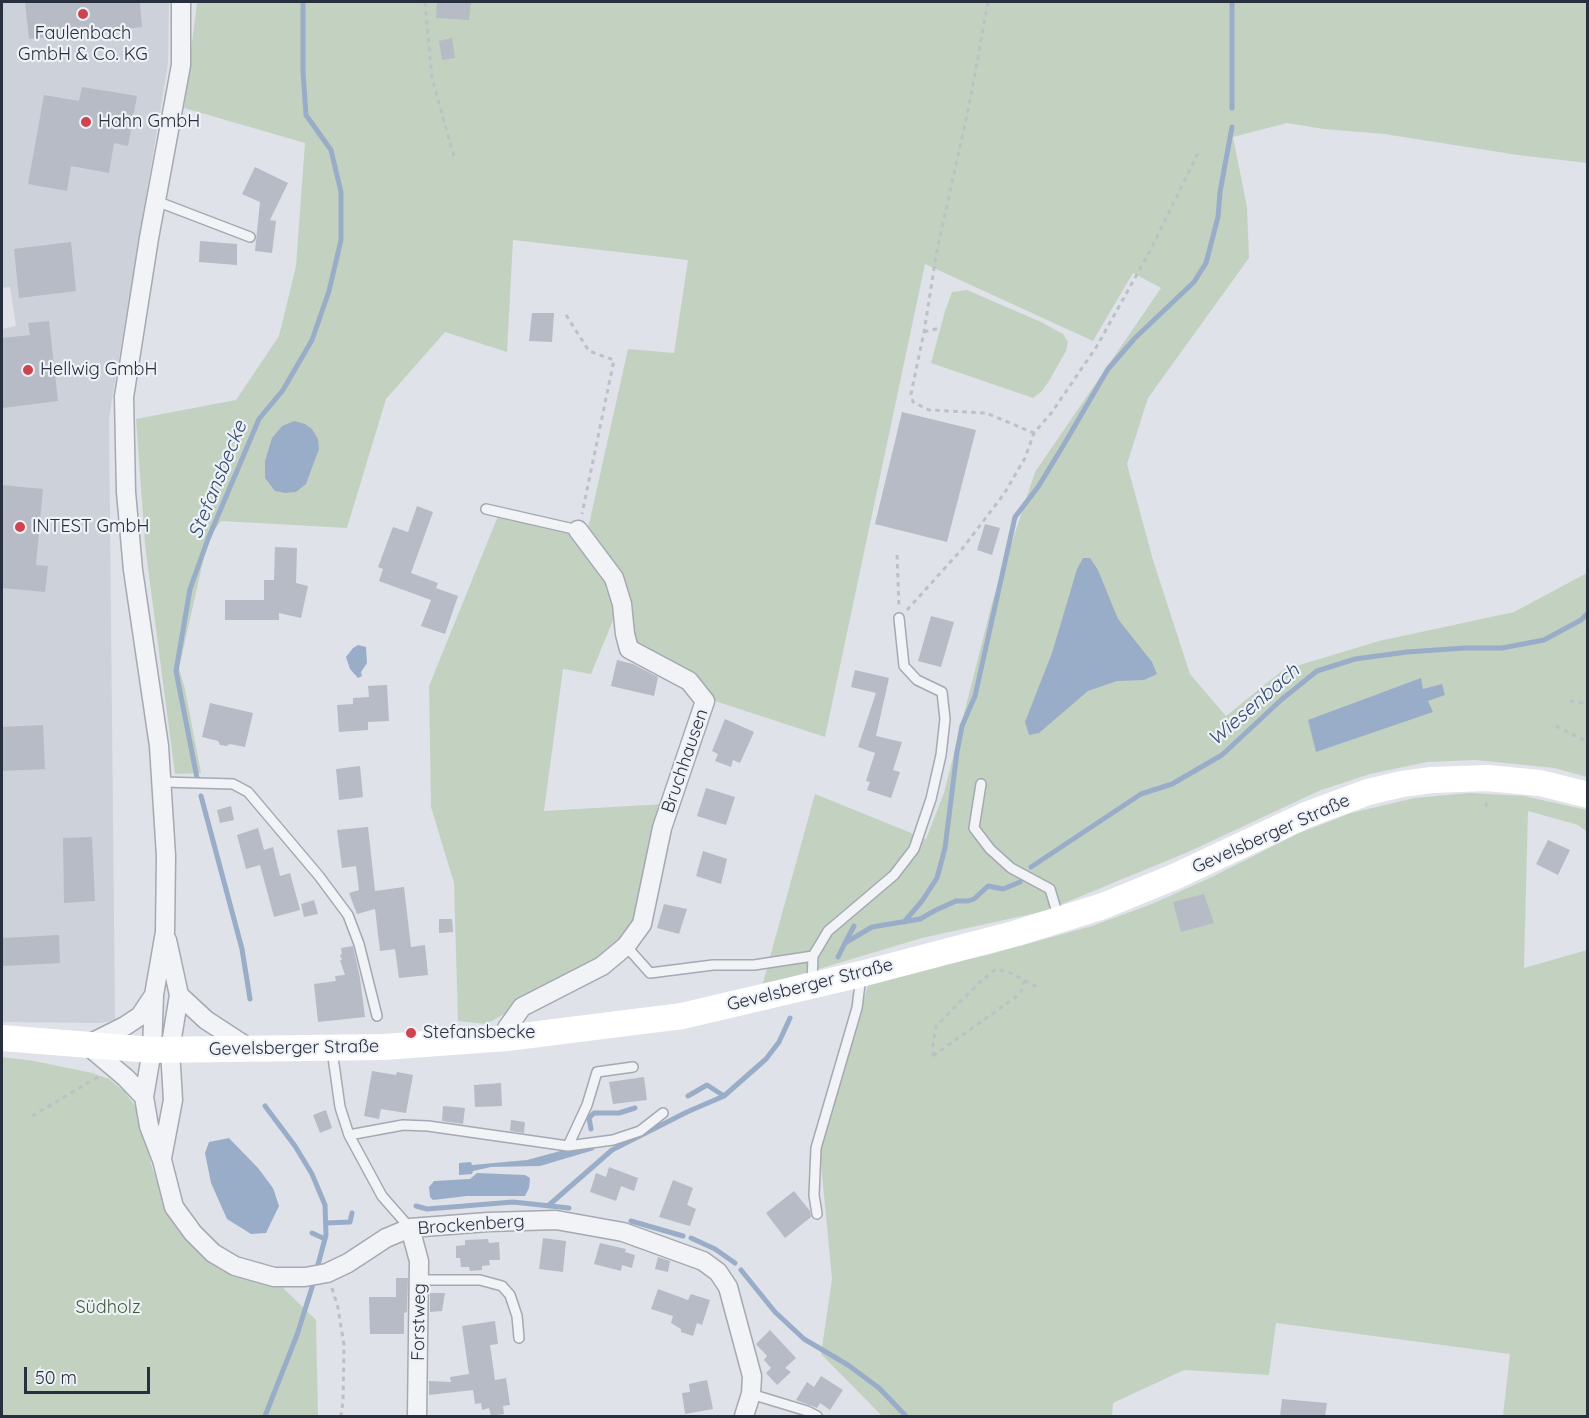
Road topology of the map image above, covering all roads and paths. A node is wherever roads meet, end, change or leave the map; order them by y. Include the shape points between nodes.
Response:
1 (182, 2) edge
2 (425, 2) edge
3 (988, 2) edge
4 (1200, 148) dead end
5 (455, 160) dead end
6 (156, 201) junction
7 (250, 237) dead end
8 (566, 315) dead end
9 (940, 328) dead end
10 (924, 332) junction
11 (1034, 433) junction
12 (486, 509) dead end
13 (578, 530) junction
14 (897, 555) dead end
15 (899, 618) junction
16 (1570, 701) dead end
17 (1587, 704) edge
18 (1556, 726) dead end
19 (1587, 742) edge
20 (163, 782) junction
21 (981, 784) dead end
22 (1587, 795) edge
23 (1060, 920) junction
24 (165, 932) junction
25 (626, 946) junction
26 (813, 956) junction
27 (861, 974) junction
28 (1025, 980) junction
29 (812, 986) junction
30 (1037, 987) dead end
31 (154, 995) junction
32 (179, 995) junction
33 (377, 1016) dead end
34 (2, 1038) edge
35 (507, 1038) junction
36 (87, 1045) junction
37 (332, 1048) junction
38 (161, 1050) junction
39 (252, 1050) junction
40 (111, 1066) junction
41 (633, 1067) dead end
42 (144, 1097) junction
43 (663, 1113) dead end
44 (32, 1116) dead end
45 (349, 1135) junction
46 (568, 1146) junction
47 (162, 1160) junction
48 (817, 1214) dead end
49 (410, 1228) junction
50 (327, 1273) junction
51 (420, 1280) junction
52 (519, 1338) dead end
53 (751, 1394) junction
54 (341, 1416) edge
55 (417, 1416) edge
56 (744, 1416) edge
57 (817, 1416) edge

1 - 6 street via 181,65
2 - 5 path via 432,78
3 - 10 path
4 - 11 path via 1151,249 1097,346
6 - 7 lane
6 - 20 street via 124,397 127,504
8 - 13 path via 589,351 614,360
9 - 10 path
10 - 11 path via 910,394 913,402 929,410 986,413
11 - 15 path via 1026,458 1004,494 962,549
12 - 13 lane
13 - 25 street, Bruchhausen via 614,578 629,649 689,681 705,701 662,828 642,924
14 - 15 path
15 - 26 lane via 904,666 917,680 942,692 945,719 932,800 914,849 894,875 828,931
16 - 17 path
18 - 19 path
20 - 24 street
20 - 33 lane via 233,784 248,792 348,915
21 - 23 lane via 974,828 1011,868 1050,889
22 - 23 main road, Gevelsberger Straße via 1540,783 1496,778 1402,784 1332,804 1140,892
23 - 27 main road, Gevelsberger Straße
24 - 31 street
24 - 32 street
25 - 26 lane via 650,973
25 - 35 street, Bruchhausen via 602,966 522,1007 507,1028
26 - 29 lane
27 - 29 main road, Gevelsberger Straße
27 - 48 lane via 857,1008 816,1148
28 - 28 path via 1020,994 933,1056 936,1026 981,981 996,969
28 - 30 path
29 - 35 main road, Gevelsberger Straße via 681,1016
31 - 36 street via 140,1016
31 - 38 street
32 - 38 street
32 - 39 street via 206,1020
34 - 36 main road, Gevelsberger Straße
35 - 37 main road, Gevelsberger Straße
36 - 38 main road, Gevelsberger Straße
36 - 40 street
37 - 39 main road, Gevelsberger Straße
37 - 45 lane via 340,1107
38 - 39 main road, Gevelsberger Straße
38 - 42 street, Brockenberg
38 - 47 street, Brockenberg via 172,1100
40 - 42 street
40 - 44 path
41 - 46 lane via 597,1072
42 - 47 street, Brockenberg via 149,1126
43 - 46 lane via 640,1131 613,1140
45 - 46 lane via 403,1125
45 - 49 lane via 382,1196
47 - 50 street, Brockenberg via 174,1207 192,1233 213,1253 235,1266 274,1277
49 - 50 street, Brockenberg
49 - 51 street, Forstweg via 420,1261
49 - 53 street, Brockenberg via 555,1220 623,1232 703,1261 718,1272 728,1287 752,1376
50 - 54 path via 344,1345
51 - 52 lane via 480,1280 502,1286 510,1295 517,1316
51 - 55 street, Forstweg
53 - 56 street, Brockenberg
53 - 57 lane

